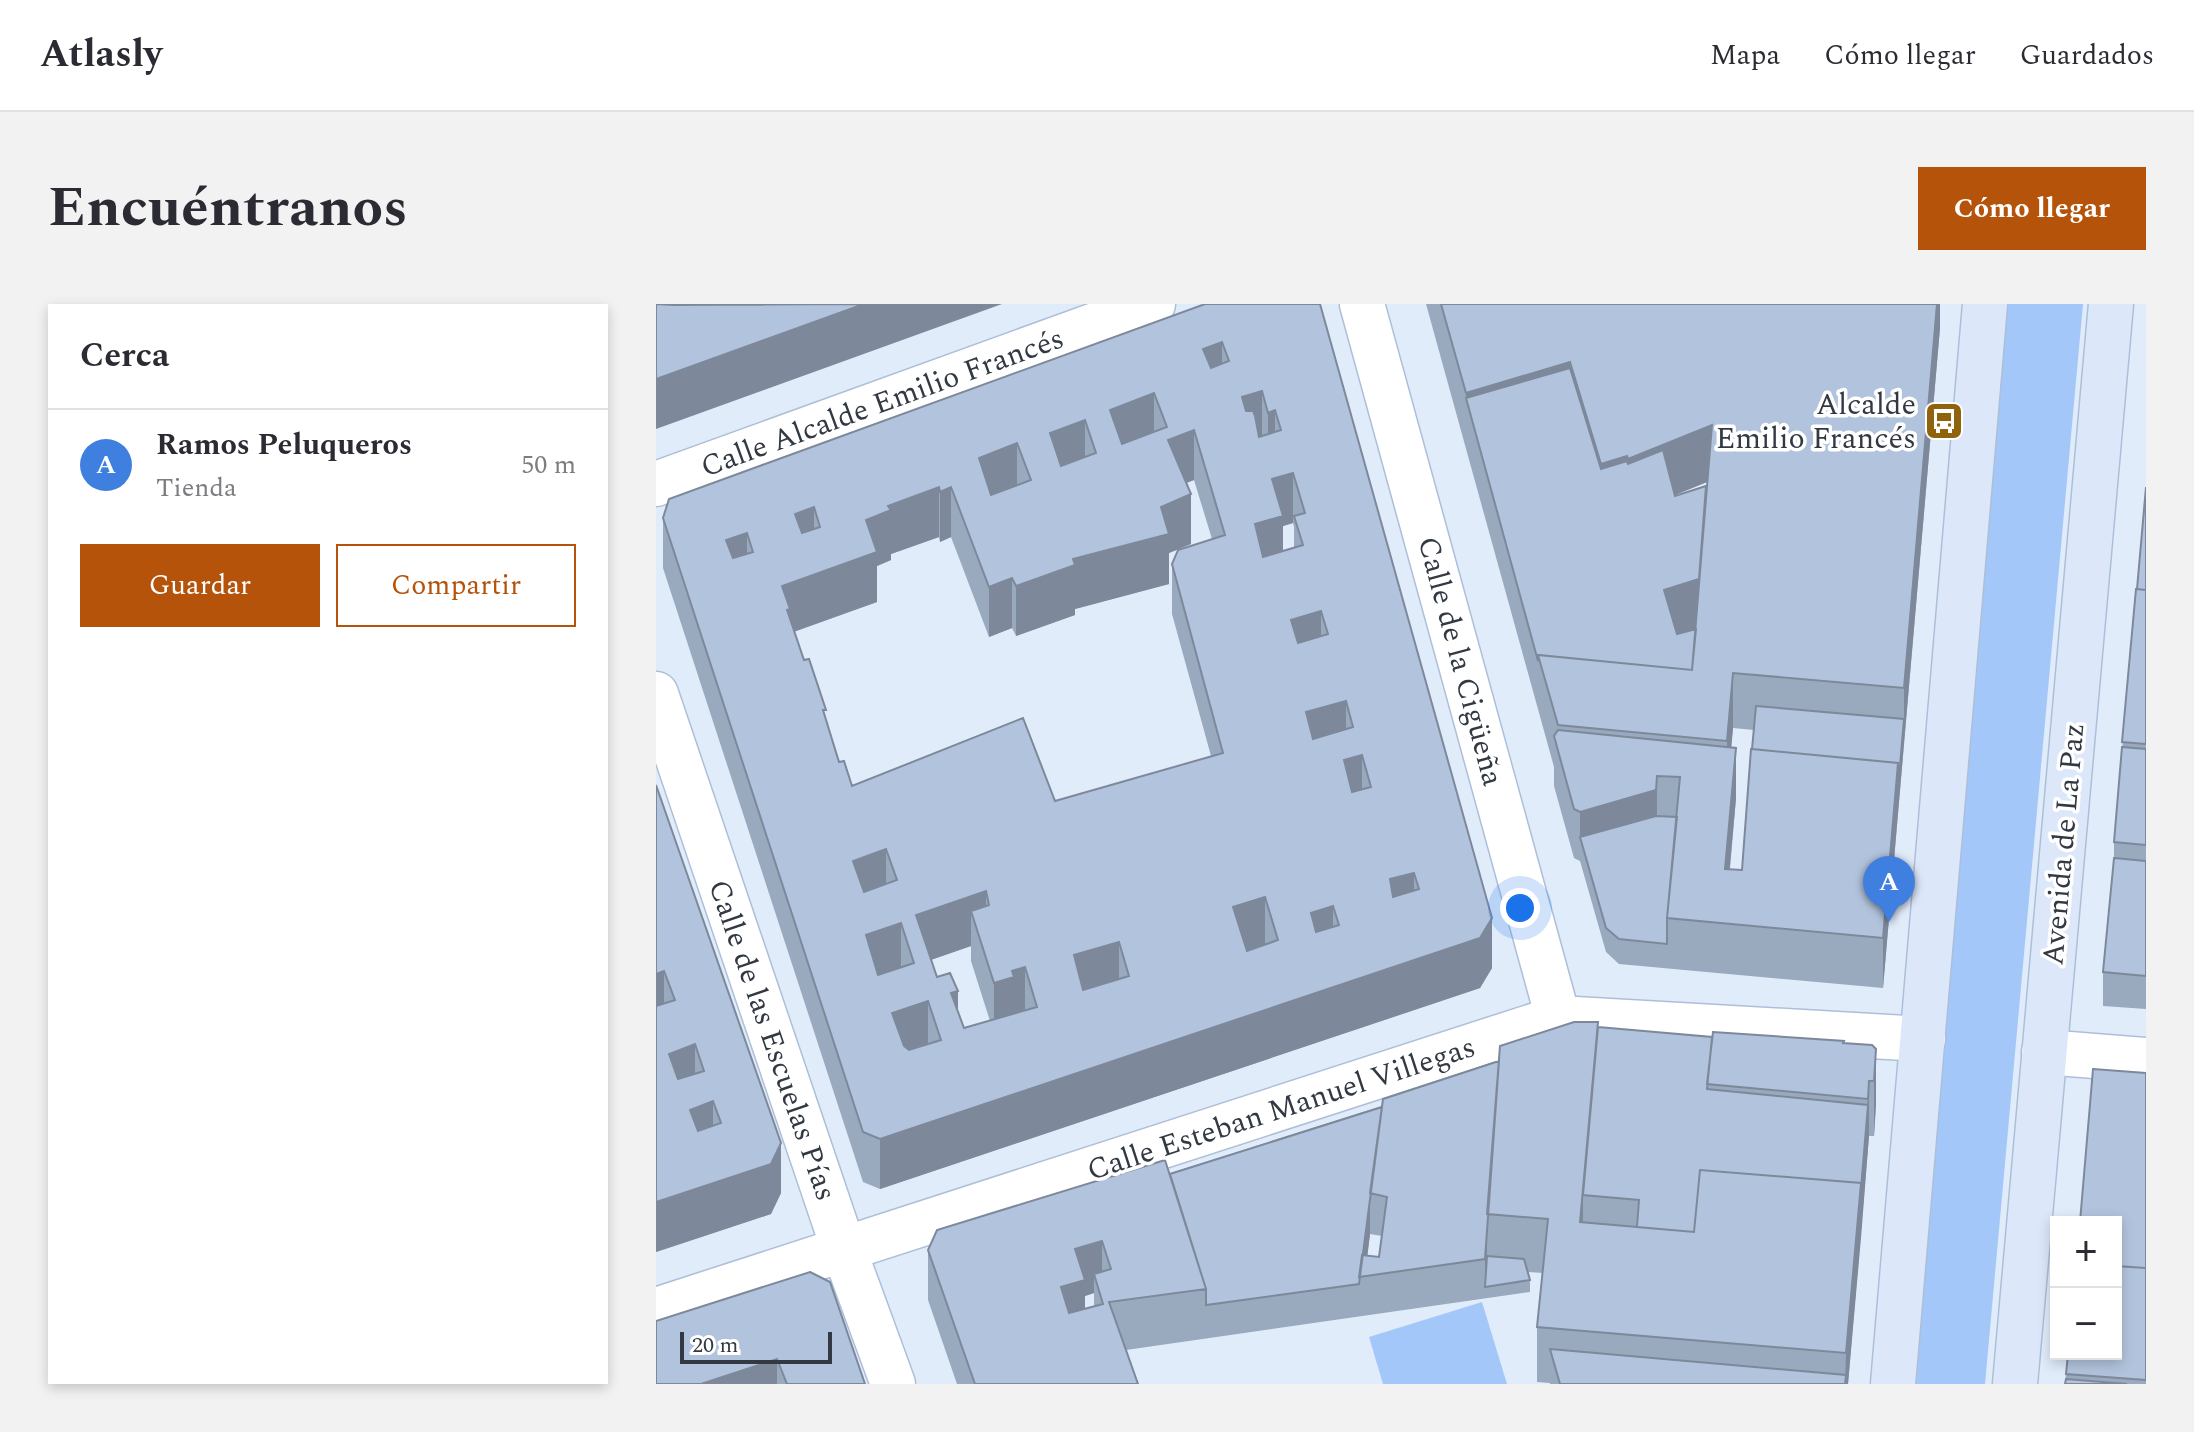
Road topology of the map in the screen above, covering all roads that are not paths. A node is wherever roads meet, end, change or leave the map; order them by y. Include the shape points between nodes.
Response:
1 (1153, 304) edge
2 (1362, 304) edge
3 (1985, 304) edge
4 (2111, 304) edge
5 (656, 484) edge
6 (656, 694) edge
7 (1558, 1018) junction
8 (1923, 1039) junction
9 (2044, 1052) junction
10 (2146, 1060) edge
11 (844, 1250) junction
12 (656, 1310) edge
13 (893, 1384) edge
14 (1893, 1384) edge
15 (2015, 1384) edge

1 - 5 street, Calle Alcalde Emilio Francés
2 - 7 street, Calle de la Cigüeña
3 - 8 main road
4 - 9 main road, Avenida de La Paz
6 - 11 street, Calle de las Escuelas Pías
7 - 8 street, Calle Esteban Manuel Villegas
7 - 11 street, Calle Esteban Manuel Villegas
8 - 14 main road
9 - 10 street
9 - 15 main road, Avenida de La Paz
11 - 12 street, Calle Esteban Manuel Villegas
11 - 13 street, Calle de las Escuelas Pías

